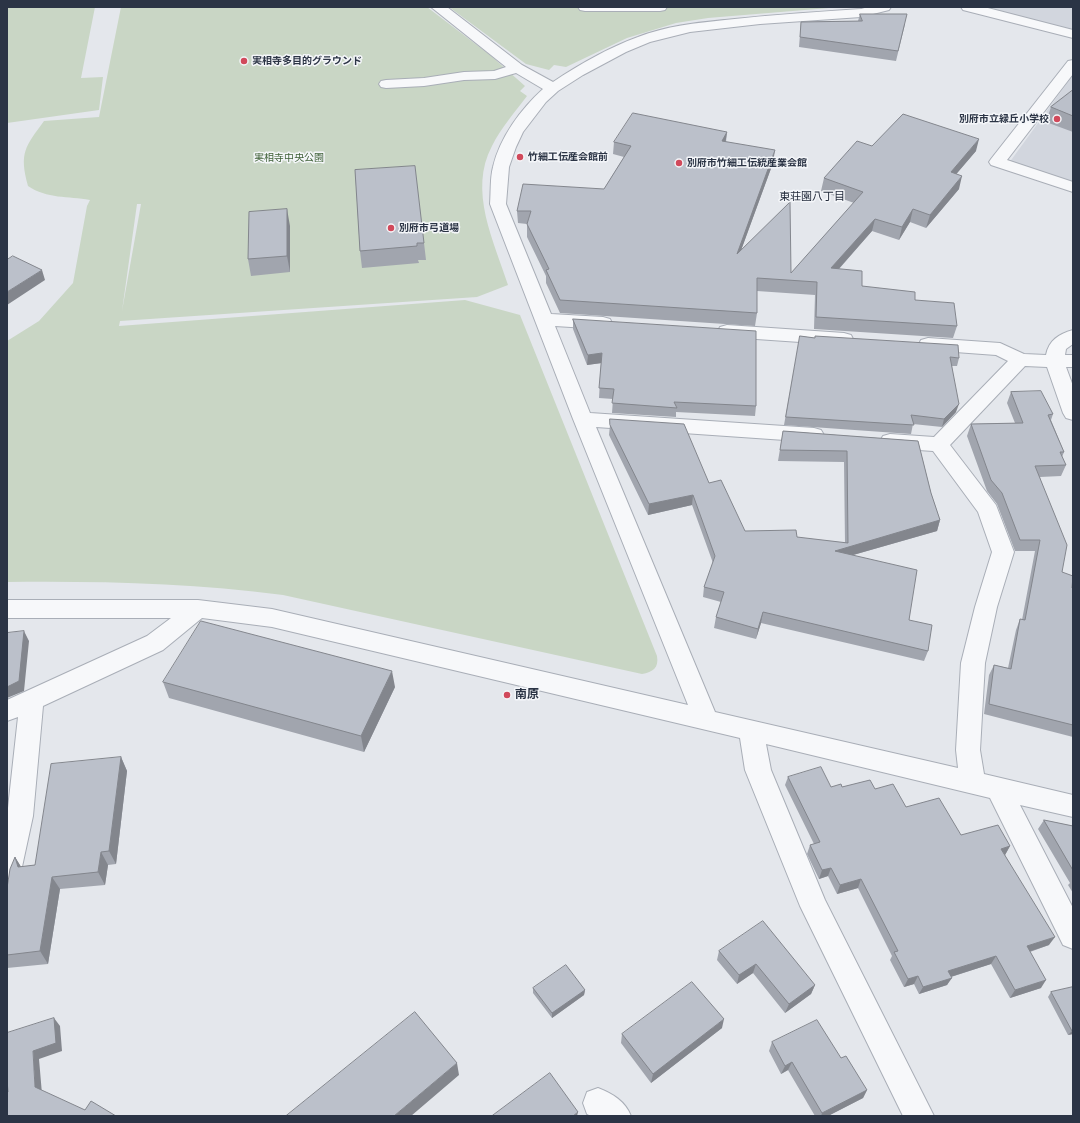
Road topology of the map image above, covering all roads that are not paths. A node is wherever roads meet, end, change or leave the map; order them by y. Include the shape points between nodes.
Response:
1 (438, 7) edge
2 (585, 7) edge
3 (660, 7) edge
4 (884, 7) edge
5 (968, 7) edge
6 (1073, 34) edge
7 (1073, 64) edge
8 (517, 68) junction
9 (386, 84) dead end
10 (553, 88) junction
11 (1073, 187) edge
12 (544, 319) junction
13 (622, 324) edge
14 (709, 330) edge
15 (1073, 336) edge
16 (858, 340) edge
17 (913, 344) edge
18 (1020, 360) junction
19 (1054, 361) junction
20 (1073, 361) edge
21 (1073, 413) edge
22 (584, 419) junction
23 (829, 436) edge
24 (868, 439) edge
25 (939, 444) junction
26 (7, 609) edge
27 (198, 609) junction
28 (32, 700) junction
29 (7, 710) edge
30 (706, 720) junction
31 (751, 730) junction
32 (972, 782) junction
33 (998, 788) junction
34 (1073, 806) edge
35 (7, 876) edge
36 (1073, 936) edge
37 (919, 1116) edge

1 - 8 street
2 - 3 street
4 - 10 street via 861,13 717,24 677,31 645,39 621,49
5 - 6 street
7 - 11 street via 997,162
8 - 9 street via 495,75
8 - 10 street
10 - 12 street via 516,131 508,147 500,167 498,204
12 - 13 street
12 - 22 street
14 - 16 street
15 - 19 street via 1057,346
17 - 18 street via 1000,349
18 - 19 street
18 - 25 street
19 - 20 street
19 - 21 street
22 - 23 street
22 - 30 street
24 - 25 street
25 - 32 street via 988,510 1003,552 973,662 968,750
26 - 27 street
27 - 28 street via 155,643
27 - 30 street via 272,618
28 - 29 street
28 - 35 street via 20,816
30 - 31 street
31 - 32 street
31 - 37 street via 758,770 814,906
32 - 33 street
33 - 34 street
33 - 36 street

